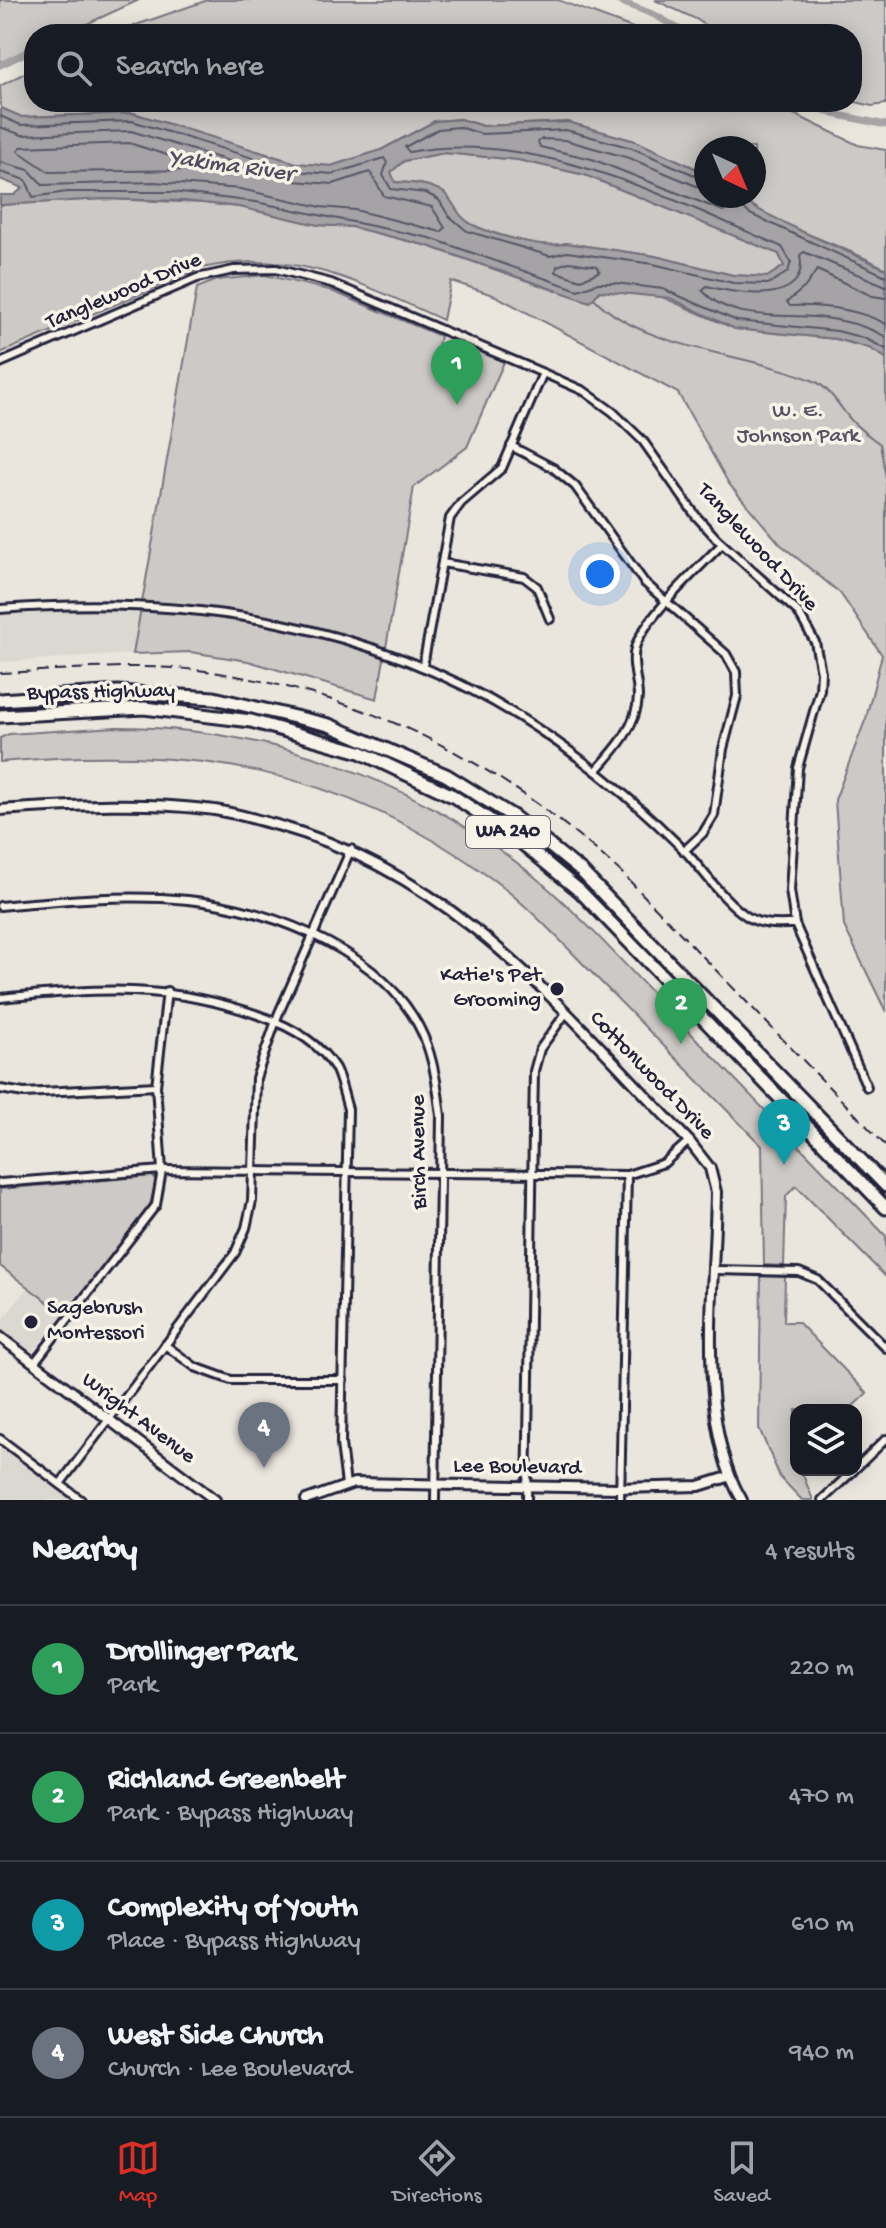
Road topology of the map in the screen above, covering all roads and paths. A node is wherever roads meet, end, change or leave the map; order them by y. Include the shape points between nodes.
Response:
1 (0, 363) edge
2 (543, 373) junction
3 (511, 446) junction
4 (722, 544) junction
5 (442, 563) junction
6 (667, 604) junction
7 (0, 609) edge
8 (550, 619) dead end
9 (423, 666) junction
10 (0, 700) edge
11 (0, 716) edge
12 (596, 771) junction
13 (0, 810) edge
14 (351, 849) junction
15 (684, 851) junction
16 (0, 906) edge
17 (795, 924) junction
18 (312, 936) junction
19 (167, 991) junction
20 (0, 998) edge
21 (566, 1013) junction
22 (276, 1021) junction
23 (156, 1086) junction
24 (867, 1087) dead end
25 (0, 1089) edge
26 (689, 1141) junction
27 (254, 1169) junction
28 (346, 1169) junction
29 (162, 1170) junction
30 (440, 1171) junction
31 (533, 1171) junction
32 (627, 1175) junction
33 (0, 1183) edge
34 (886, 1186) edge
35 (886, 1208) edge
36 (716, 1270) junction
37 (0, 1337) edge
38 (165, 1345) junction
39 (886, 1348) edge
40 (34, 1363) junction
41 (343, 1380) junction
42 (108, 1418) junction
43 (0, 1439) edge
44 (886, 1439) edge
45 (862, 1462) edge
46 (848, 1476) edge
47 (728, 1477) junction
48 (60, 1484) junction
49 (434, 1484) junction
50 (346, 1485) junction
51 (526, 1485) junction
52 (618, 1488) junction
53 (81, 1500) edge
54 (215, 1500) edge
55 (306, 1500) edge
56 (435, 1500) edge
57 (527, 1500) edge
58 (620, 1500) edge
59 (742, 1500) edge
60 (822, 1500) edge

1 - 2 street, Tanglewood Drive via 197,278 263,268 319,278
2 - 3 street
2 - 4 street, Tanglewood Drive via 584,391 613,412 643,441
3 - 5 street via 502,468 450,518
3 - 6 street via 575,486 644,582
4 - 6 street
4 - 17 street, Tanglewood Drive via 798,612 815,642 821,672 798,768 790,890
5 - 8 street via 524,577 537,587
5 - 9 street
6 - 12 street via 635,648 634,718
6 - 15 street via 726,654 736,672 737,696 714,815
7 - 9 street via 104,603 194,608 306,629
9 - 12 street via 534,726
10 - 34 highway, Bypass Highway / WA 240 via 118,692 214,698 329,725 446,775 514,817 581,871
11 - 35 highway, Bypass Highway / WA 240 via 144,708 251,721 360,752 453,796 511,834 581,892
12 - 15 street
13 - 14 street, Cottonwood Drive via 119,803 206,809
14 - 18 street
14 - 21 street, Cottonwood Drive via 428,892 492,939
15 - 17 street via 746,916 764,925
16 - 18 street, Birch Avenue via 87,898 189,900 251,913
17 - 24 street, Tanglewood Drive
18 - 22 street
18 - 30 street, Birch Avenue via 345,951 390,986 426,1043 437,1082
19 - 20 street via 115,989
19 - 22 street via 223,1002
19 - 23 street
21 - 26 street, Cottonwood Drive
21 - 31 street via 540,1049 534,1071
22 - 27 street via 256,1078
22 - 28 street via 309,1040 335,1069 348,1109
23 - 25 street via 24,1093
23 - 29 street
26 - 32 street via 664,1163
26 - 36 street, Cottonwood Drive via 714,1179
27 - 28 street
27 - 29 street
27 - 38 street via 252,1201 235,1253
28 - 30 street
28 - 41 street
29 - 33 street
29 - 40 street via 156,1205
30 - 31 street
30 - 49 street, Birch Avenue
31 - 32 street
31 - 51 street
32 - 52 street
36 - 39 street via 799,1272 818,1280
36 - 47 street, Cottonwood Drive via 713,1404
37 - 40 street, Wright Avenue
38 - 41 street via 195,1367 231,1380
38 - 42 street
40 - 42 street, Wright Avenue
41 - 50 street via 341,1453
42 - 48 street
42 - 54 street, Wright Avenue
43 - 48 street
44 - 45 street
46 - 60 street
47 - 52 street, Lee Boulevard via 699,1486
47 - 59 street, Cottonwood Drive
48 - 53 street
49 - 50 street, Lee Boulevard
49 - 51 street, Lee Boulevard
49 - 56 street, Birch Avenue
50 - 55 street, Lee Boulevard
51 - 52 street, Lee Boulevard
51 - 57 street
52 - 58 street

